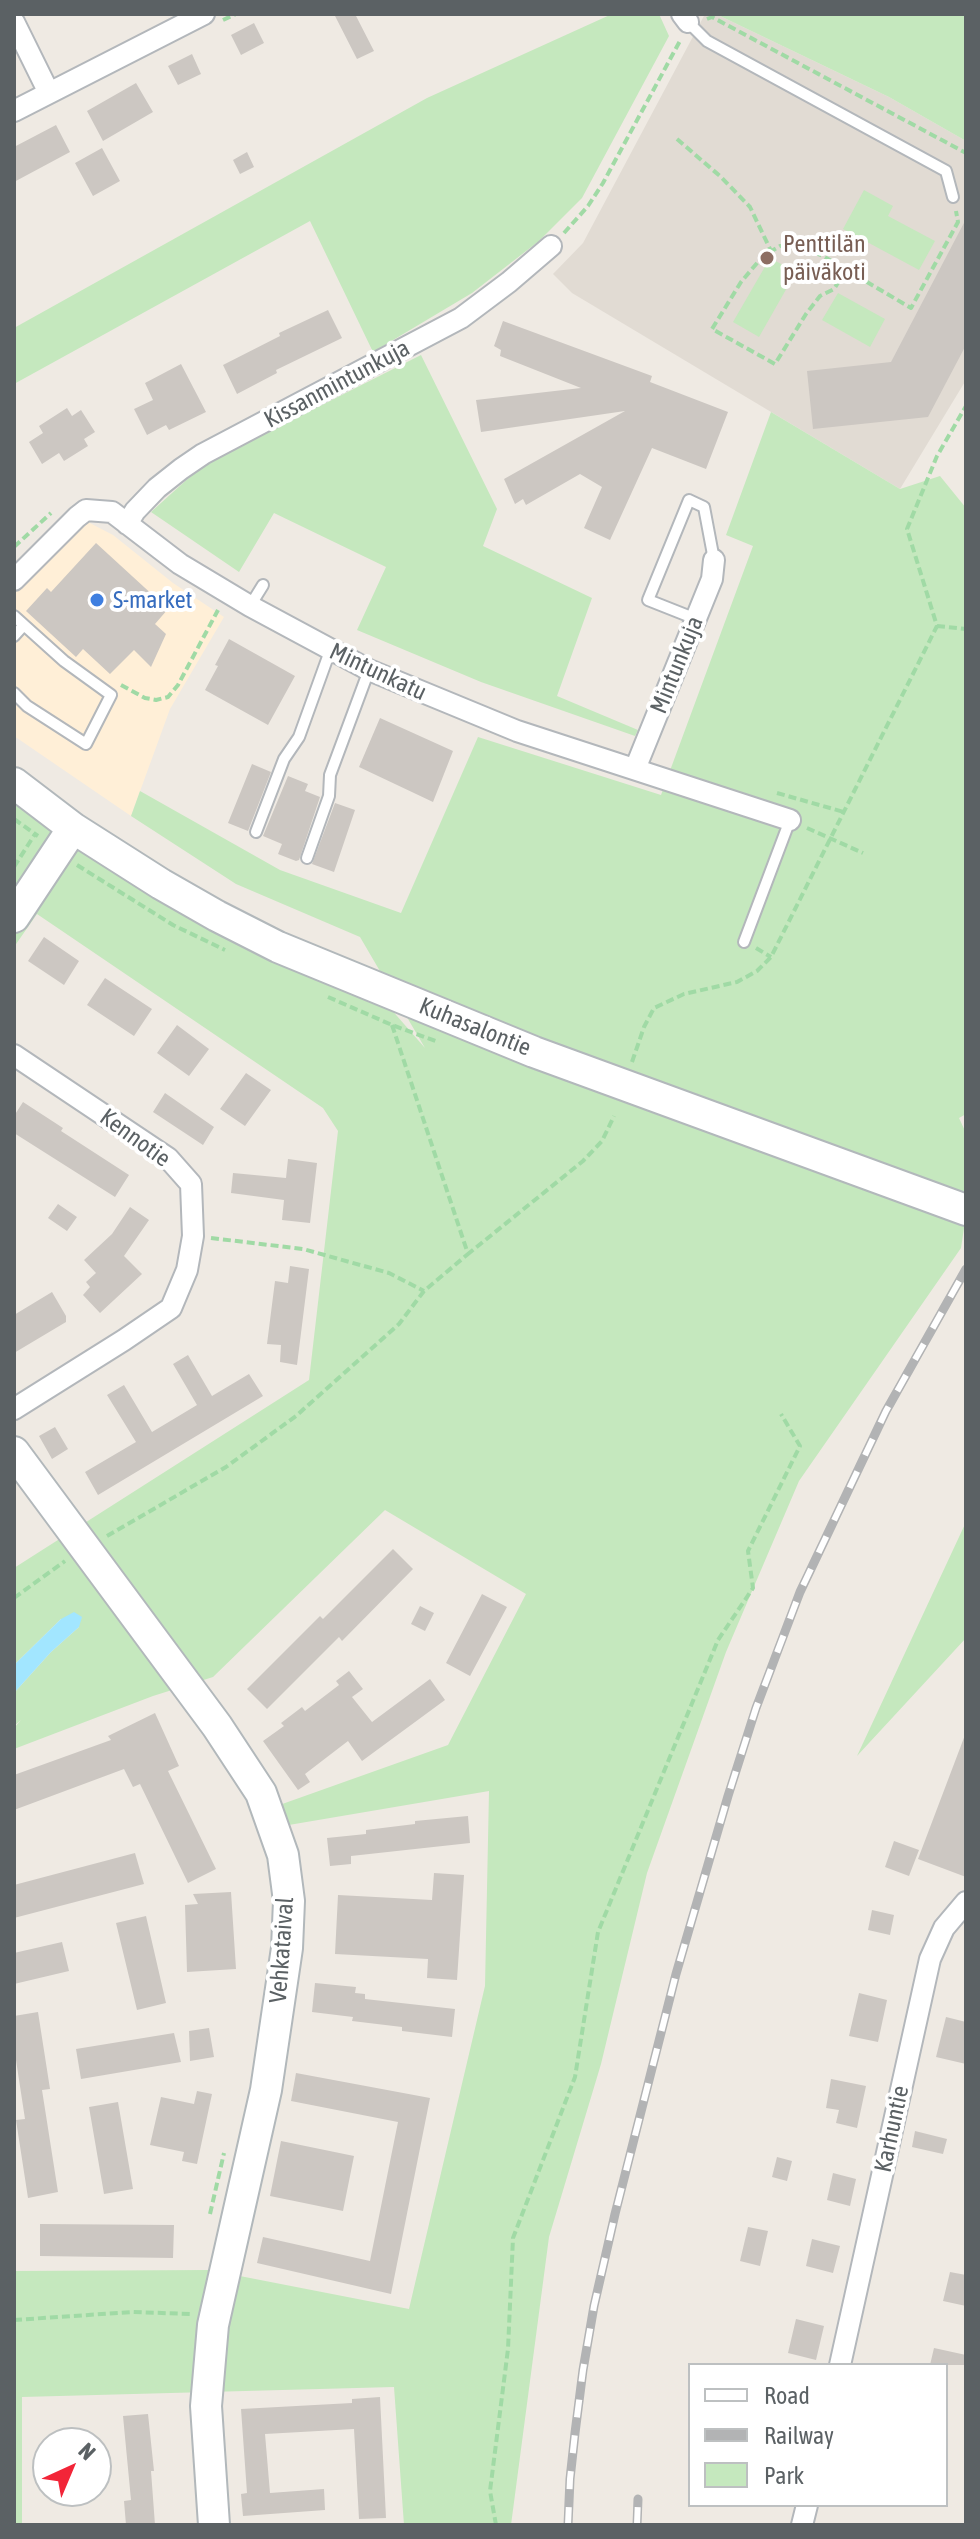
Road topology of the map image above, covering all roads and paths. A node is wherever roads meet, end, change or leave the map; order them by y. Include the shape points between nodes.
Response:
1 (204, 14) edge
2 (685, 18) edge
3 (14, 22) edge
4 (49, 93) junction
5 (14, 111) edge
6 (677, 139) dead end
7 (966, 153) edge
8 (953, 197) joint
9 (551, 246) joint
10 (771, 251) junction
11 (846, 270) junction
12 (966, 406) edge
13 (127, 524) junction
14 (714, 560) joint
15 (14, 580) edge
16 (263, 585) dead end
17 (228, 593) junction
18 (250, 606) junction
19 (14, 616) edge
20 (696, 619) junction
21 (24, 625) junction
22 (937, 626) junction
23 (966, 629) edge
24 (14, 636) edge
25 (330, 651) junction
26 (369, 670) junction
27 (119, 684) dead end
28 (14, 693) edge
29 (635, 769) junction
30 (14, 783) edge
31 (771, 791) dead end
32 (844, 812) junction
33 (790, 820) junction
34 (73, 828) junction
35 (256, 832) dead end
36 (35, 834) dead end
37 (830, 839) junction
38 (863, 853) dead end
39 (307, 858) dead end
40 (14, 867) edge
41 (14, 917) edge
42 (744, 942) dead end
43 (392, 1025) dead end
44 (14, 1055) edge
45 (632, 1062) dead end
46 (614, 1116) dead end
47 (966, 1210) edge
48 (193, 1236) junction
49 (468, 1254) junction
50 (424, 1291) junction
51 (14, 1409) edge
52 (781, 1414) dead end
53 (14, 1452) edge
54 (85, 1548) junction
55 (14, 1598) edge
56 (966, 1902) edge
57 (226, 2145) dead end
58 (209, 2221) dead end
59 (191, 2314) dead end
60 (14, 2320) edge
61 (840, 2363) edge
62 (214, 2525) edge
63 (496, 2525) edge

1 - 4 street
2 - 7 path via 712,17
2 - 8 lane via 707,41 946,171
2 - 9 path via 603,183
3 - 4 street
4 - 5 street
6 - 10 path via 750,207
8 - 11 path via 958,222 911,308
9 - 13 street, Kissanmintunkuja via 461,318 203,454 157,488
10 - 11 path via 802,247
10 - 11 path via 741,282 712,329 775,364 806,314
12 - 22 path via 937,456 907,529
13 - 15 street, Mintunkatu via 112,512 86,510
13 - 17 street, Mintunkatu
14 - 20 street, Mintunkuja
14 - 20 lane via 704,507 689,500 648,600
16 - 18 lane
17 - 18 street, Mintunkatu
17 - 27 path via 168,697 145,698
18 - 25 street, Mintunkatu
19 - 21 lane
20 - 29 street, Mintunkuja
21 - 24 lane
21 - 28 lane via 111,695 86,744
22 - 23 path
22 - 32 path
25 - 26 street, Mintunkatu
25 - 35 lane
26 - 29 street, Mintunkatu via 517,731
26 - 39 lane via 330,775 329,796
29 - 33 street, Mintunkatu
30 - 34 street, Kuhasalontie
31 - 32 path
32 - 37 path
33 - 37 path
33 - 42 lane
34 - 41 street
34 - 47 street, Kuhasalontie via 278,947 534,1052
36 - 40 path
37 - 38 path
37 - 45 path via 771,957 737,982 684,994 654,1008
43 - 49 path
44 - 48 street, Kennotie via 168,1158 191,1184
46 - 49 path via 602,1141 583,1161
48 - 50 path via 303,1249 389,1273
48 - 51 street, Kennotie via 187,1270 171,1308
49 - 50 path
50 - 54 path via 399,1324 296,1416 226,1467
52 - 63 path via 800,1446 748,1551 753,1588 718,1640 598,1932 575,2077 513,2238 508,2349 490,2491
53 - 54 street, Vehkataival
54 - 55 path
54 - 62 street, Vehkataival via 261,1793 283,1855 289,1901 287,1948 266,2090 213,2325 206,2406
56 - 61 street, Karhuntie via 944,1928 930,1959
57 - 58 path
59 - 60 path

